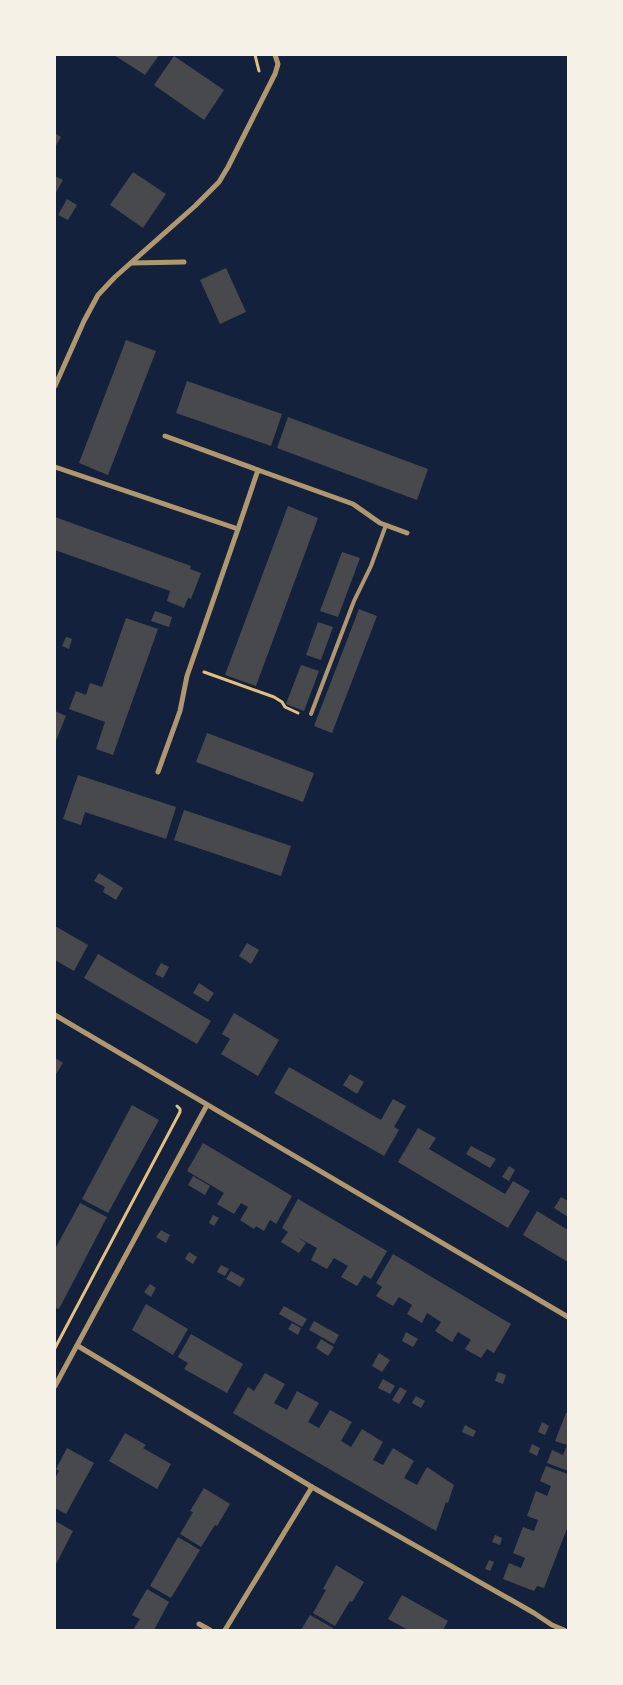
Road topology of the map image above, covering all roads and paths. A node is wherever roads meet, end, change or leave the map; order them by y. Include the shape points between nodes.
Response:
1 (255, 55) edge
2 (275, 55) edge
3 (259, 73) dead end
4 (184, 262) dead end
5 (130, 263) junction
6 (55, 386) edge
7 (165, 436) dead end
8 (55, 467) edge
9 (258, 470) junction
10 (386, 525) junction
11 (238, 530) junction
12 (407, 533) dead end
13 (190, 667) junction
14 (302, 714) dead end
15 (311, 714) dead end
16 (158, 772) dead end
17 (55, 1015) edge
18 (168, 1101) dead end
19 (207, 1105) junction
20 (568, 1317) edge
21 (78, 1346) junction
22 (55, 1348) edge
23 (55, 1386) edge
24 (312, 1487) junction
25 (568, 1623) edge
26 (199, 1624) dead end
27 (210, 1630) edge
28 (225, 1630) edge
29 (564, 1630) edge

1 - 3 path
2 - 5 street via 278,64 275,74 224,175 205,197
4 - 5 street
5 - 6 street via 94,303
7 - 9 street
8 - 11 street
9 - 10 street via 353,504
9 - 11 street
10 - 12 street
10 - 15 lane
11 - 13 street
13 - 14 path via 274,697 285,707
13 - 16 street via 180,711
17 - 19 street
18 - 22 path via 180,1112
19 - 20 street
19 - 21 street
21 - 23 street
21 - 24 street
24 - 28 street
24 - 29 street
25 - 29 street
26 - 27 street

